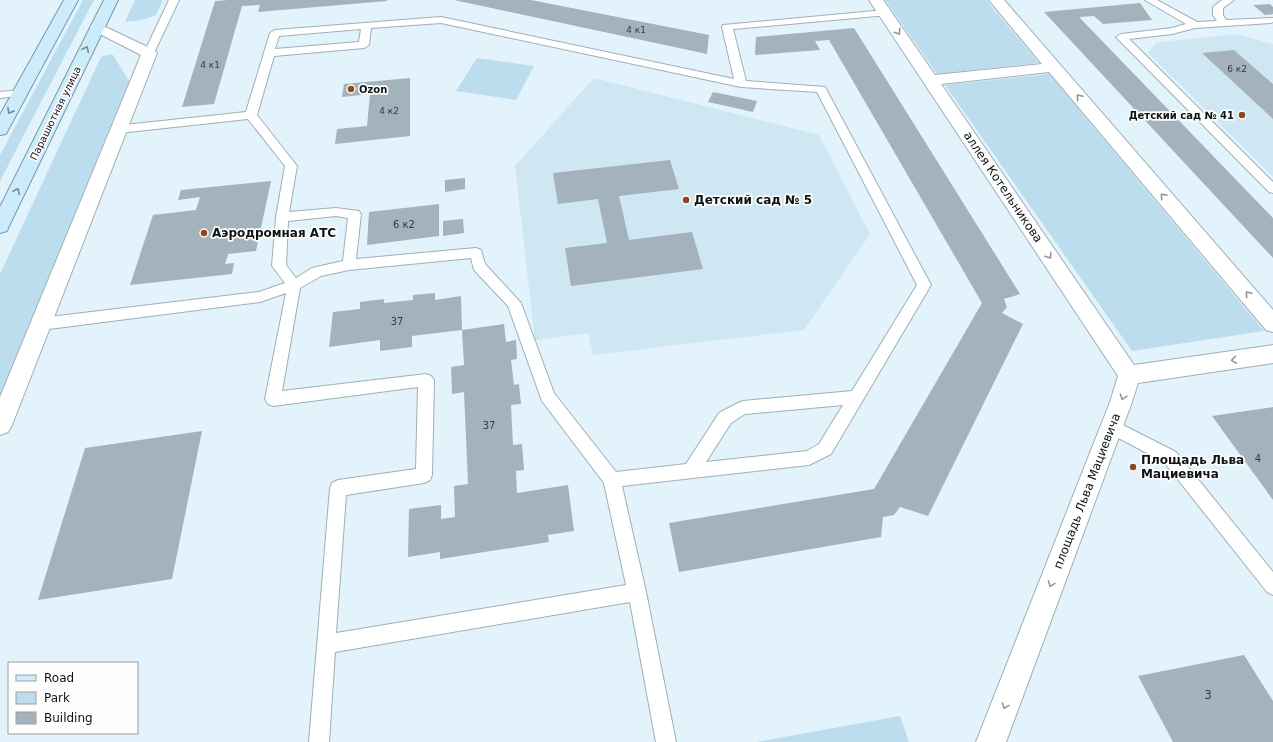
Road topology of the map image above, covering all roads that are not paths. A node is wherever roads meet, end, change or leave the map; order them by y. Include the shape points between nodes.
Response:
1 (71, 0) edge
2 (111, 0) edge
3 (174, 0) edge
4 (996, 0) edge
5 (1150, 0) edge
6 (1229, 0) edge
7 (880, 6) edge
8 (1271, 20) dead end
9 (1223, 23) junction
10 (367, 25) junction
11 (1195, 25) junction
12 (97, 27) junction
13 (150, 53) junction
14 (269, 53) junction
15 (1053, 67) junction
16 (930, 80) junction
17 (740, 84) junction
18 (20, 93) junction
19 (0, 95) edge
20 (251, 115) junction
21 (119, 128) junction
22 (0, 130) edge
23 (1273, 189) edge
24 (282, 217) junction
25 (0, 226) edge
26 (349, 265) junction
27 (294, 285) junction
28 (41, 324) junction
29 (1273, 324) edge
30 (1273, 354) edge
31 (1129, 375) junction
32 (857, 397) junction
33 (0, 425) edge
34 (1111, 426) junction
35 (690, 471) junction
36 (612, 480) junction
37 (1273, 586) edge
38 (637, 592) junction
39 (326, 644) junction
40 (319, 742) edge
41 (666, 742) edge
42 (991, 742) edge

1 - 18 main road
2 - 12 main road, Парашютная улица
3 - 13 lane
4 - 15 street
5 - 11 lane
6 - 9 lane via 1218,7 1218,15
7 -> 16 street, аллея Котельникова
7 - 17 lane via 727,27
8 - 9 lane
9 - 11 lane
10 - 14 lane via 275,33
10 - 14 lane via 364,45
10 - 17 lane via 441,20
11 - 23 lane via 1172,31 1121,37
12 - 13 street
25 -> 12 main road, Парашютная улица
13 - 21 street
14 - 20 lane
15 - 16 street
29 -> 15 street
16 -> 31 street, аллея Котельникова
17 - 32 lane via 821,89 924,285
18 - 19 lane
18 -> 22 main road
20 - 21 lane
20 - 24 lane via 291,166
21 - 28 street
24 - 26 lane via 336,212 355,214
24 - 27 lane via 279,266
26 - 27 lane via 317,272
26 - 36 lane via 476,253 479,266 514,303 547,396
27 - 28 lane via 260,297
27 - 39 lane via 273,399 426,380 424,475 338,488
28 - 33 street
30 -> 31 street
31 -> 34 street, площадь Льва Мациевича via 1122,402
32 - 35 lane via 743,408 725,418
32 - 35 lane via 825,449 809,458
34 - 37 lane via 1170,457
34 -> 42 street, площадь Льва Мациевича
35 - 36 lane
36 - 38 lane
38 - 39 lane
38 - 41 lane
39 - 40 lane

